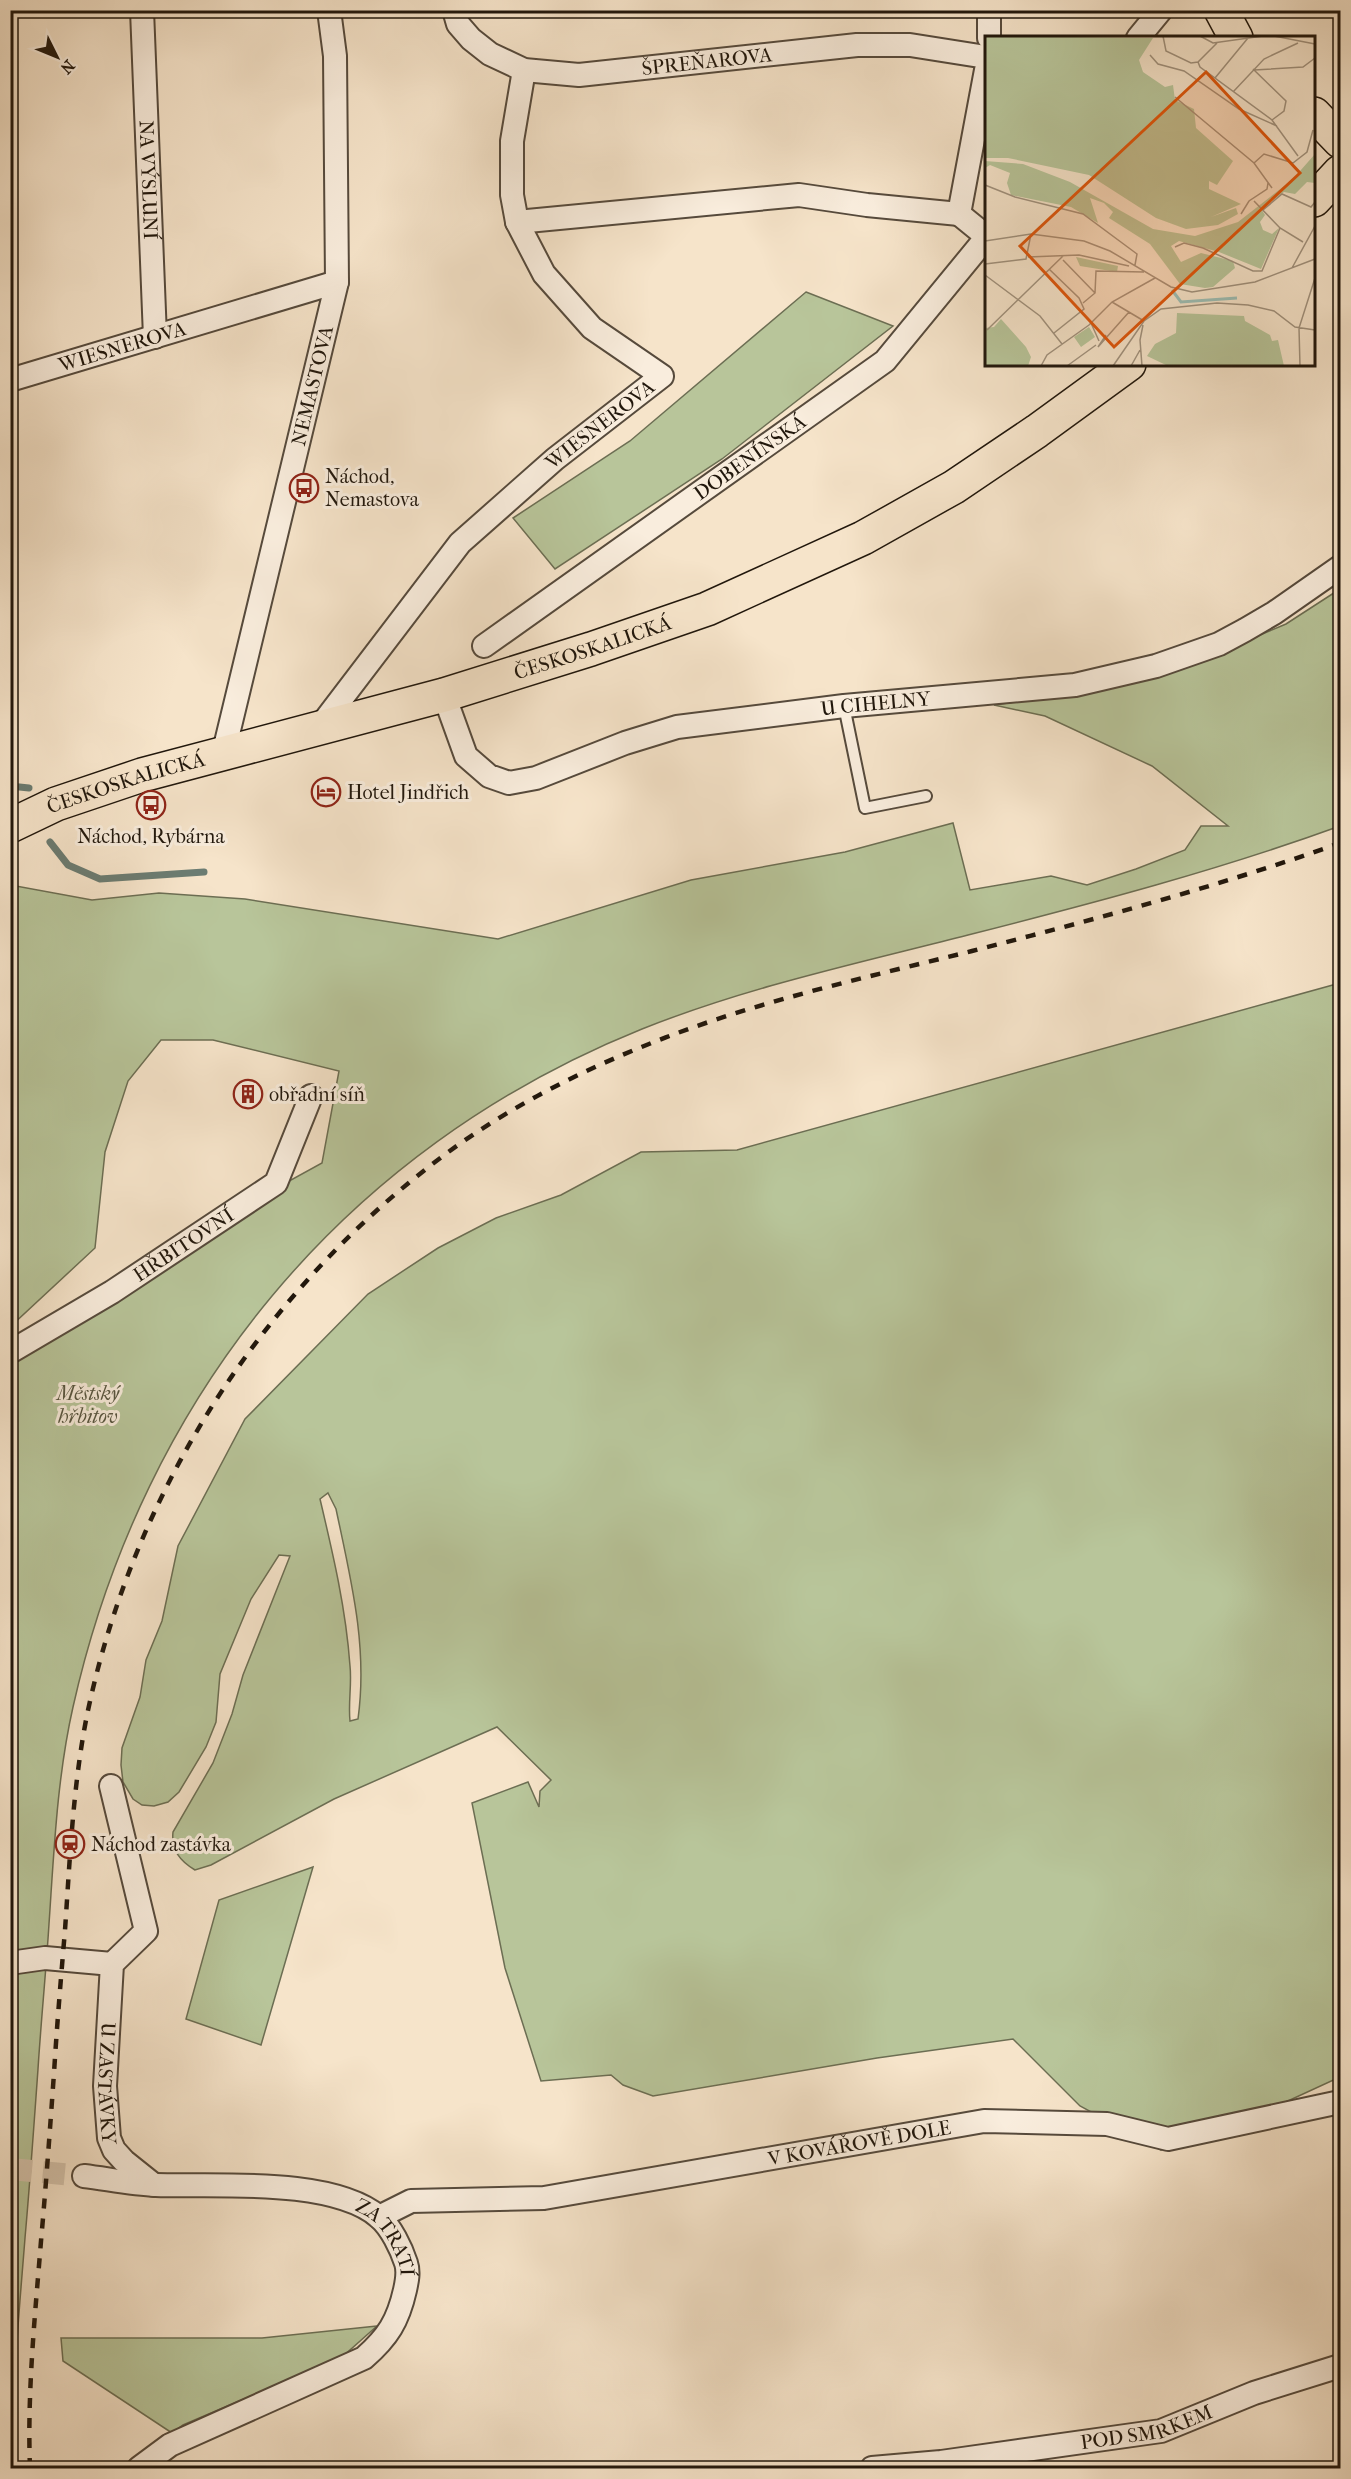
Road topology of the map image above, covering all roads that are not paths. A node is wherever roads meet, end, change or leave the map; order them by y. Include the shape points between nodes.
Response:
1 (329, 10) edge
2 (454, 10) edge
3 (989, 10) edge
4 (1161, 10) edge
5 (1221, 10) edge
6 (139, 14) edge
7 (989, 36) edge
8 (1140, 36) edge
9 (1235, 36) edge
10 (985, 57) edge
11 (524, 70) junction
12 (985, 80) edge
13 (1315, 115) edge
14 (1341, 141) edge
15 (1341, 172) edge
16 (1315, 199) edge
17 (959, 214) junction
18 (517, 222) junction
19 (985, 235) edge
20 (985, 239) edge
21 (338, 282) junction
22 (155, 337) junction
23 (1126, 366) edge
24 (10, 380) edge
25 (1341, 567) edge
26 (484, 646) dead end
27 (444, 695) junction
28 (844, 706) junction
29 (319, 728) junction
30 (223, 755) junction
31 (926, 796) dead end
32 (10, 826) edge
33 (310, 1096) dead end
34 (10, 1352) edge
35 (111, 1786) dead end
36 (10, 1963) edge
37 (112, 1964) junction
38 (1341, 2102) edge
39 (84, 2176) tunnel mouth
40 (154, 2185) junction
41 (379, 2217) junction
42 (1341, 2366) edge
43 (139, 2469) edge
44 (872, 2469) edge

1 - 21 street, NEMASTOVA via 335,56
2 - 11 street, ŠPREŇAROVA via 458,24 471,39 490,54
3 - 7 street
4 - 8 street
5 - 9 main road
6 - 22 street, NA VÝSLUNÍ
10 - 11 street, ŠPREŇAROVA via 910,45 857,45 579,75
11 - 18 street via 512,141 512,195
12 - 17 street
13 - 14 main road
15 - 16 main road
17 - 18 street via 799,195
17 - 19 street
18 - 29 street, WIESNEROVA via 544,274 592,328 662,376 555,459 460,543
20 - 26 street, DOBENÍNSKÁ via 885,361
21 - 22 street, WIESNEROVA
21 - 30 street, NEMASTOVA
22 - 24 street, WIESNEROVA
23 - 27 main road, ČESKOSKALICKÁ via 954,487 853,543 707,609
25 - 28 street, U CIHELNY via 1245,630 1156,666 1075,685
27 - 28 street, U CIHELNY via 466,756 489,776 509,783 537,778 677,727
27 - 29 main road, ČESKOSKALICKÁ
28 - 31 lane via 865,808
29 - 30 main road, ČESKOSKALICKÁ
30 - 32 main road, ČESKOSKALICKÁ via 142,775 56,804
33 - 34 street, HŘBITOVNÍ via 276,1183 112,1292
35 - 37 street via 146,1930
36 - 37 street via 45,1958
37 - 40 street, U ZASTÁVKY via 105,2086 109,2138 124,2161
38 - 41 street, V KOVÁŘOVĚ DOLE via 1168,2139 1107,2124 984,2121 544,2198 411,2201
39 - 40 street, ZA TRATÍ
40 - 41 street, ZA TRATÍ via 243,2186 309,2192 338,2197
41 - 43 street, ZA TRATÍ via 395,2238 408,2278 399,2317 380,2344 364,2358 170,2445
42 - 44 street, POD SMRKEM via 1254,2393 1161,2431

